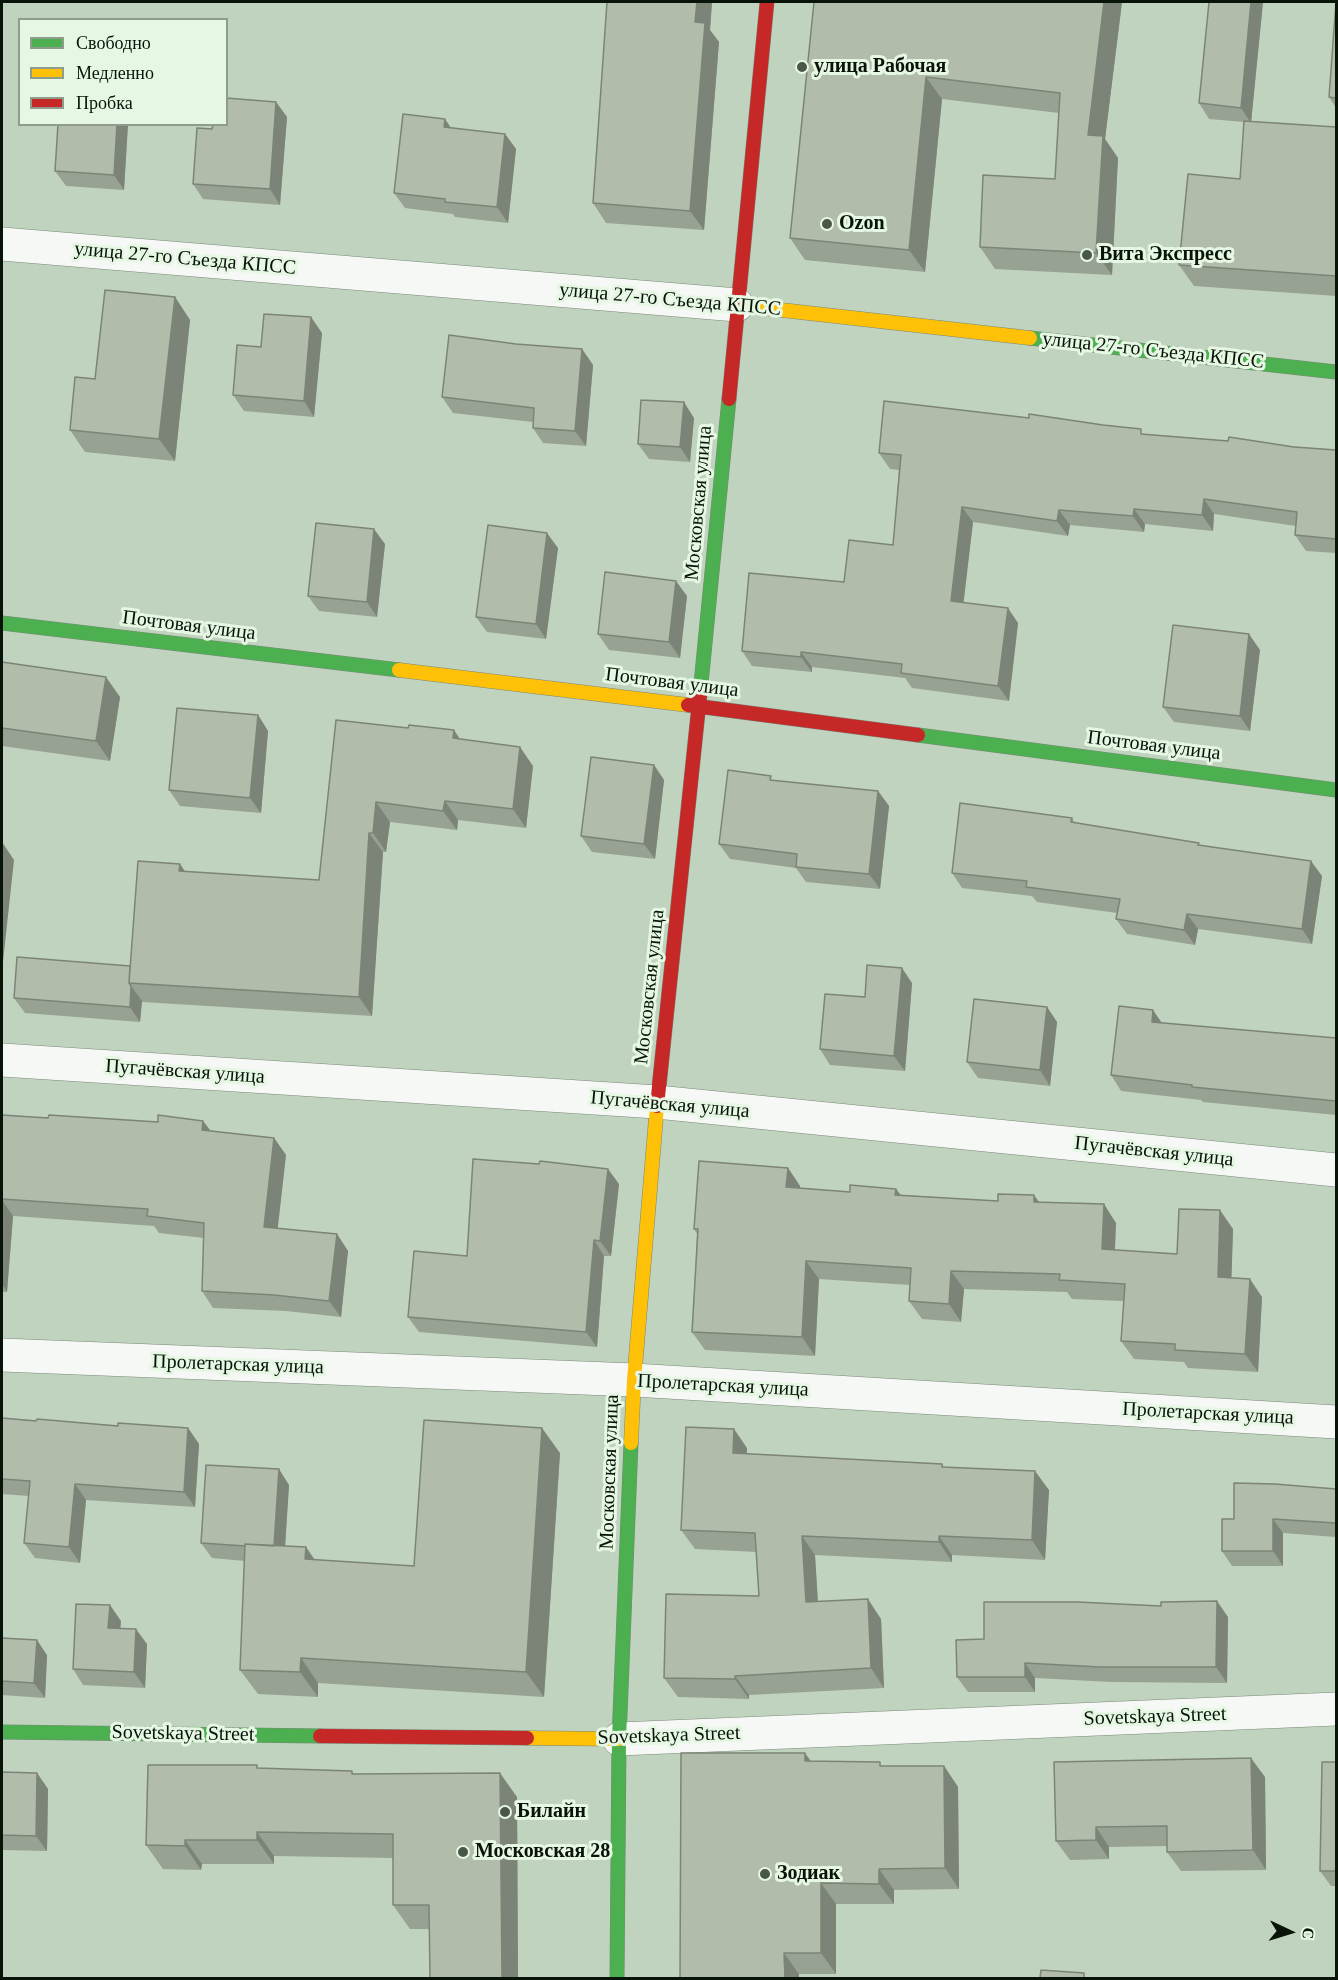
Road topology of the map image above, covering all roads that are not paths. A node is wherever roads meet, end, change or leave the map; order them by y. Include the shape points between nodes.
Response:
1 (766, 2) edge
2 (2, 244) edge
3 (737, 305) junction
4 (1336, 372) edge
5 (2, 623) edge
6 (699, 706) junction
7 (1336, 790) edge
8 (2, 1060) edge
9 (657, 1102) junction
10 (1336, 1170) edge
11 (2, 1355) edge
12 (634, 1380) junction
13 (1336, 1422) edge
14 (1336, 1709) edge
15 (2, 1732) edge
16 (619, 1739) junction
17 (617, 1978) edge

1 - 3 street, Московская улица
2 - 3 street, улица 27-го Съезда КПСС
3 - 4 street, улица 27-го Съезда КПСС
3 - 6 street, Московская улица
5 - 6 street, Почтовая улица
6 - 7 street, Почтовая улица
6 - 9 street, Московская улица
8 - 9 street, Пугачёвская улица
9 - 10 street, Пугачёвская улица
9 - 12 street, Московская улица
11 - 12 street, Пролетарская улица
12 - 13 street, Пролетарская улица
12 - 16 street, Московская улица
14 - 16 street, Sovetskaya Street
15 - 16 street, Sovetskaya Street
16 - 17 street, Московская улица

